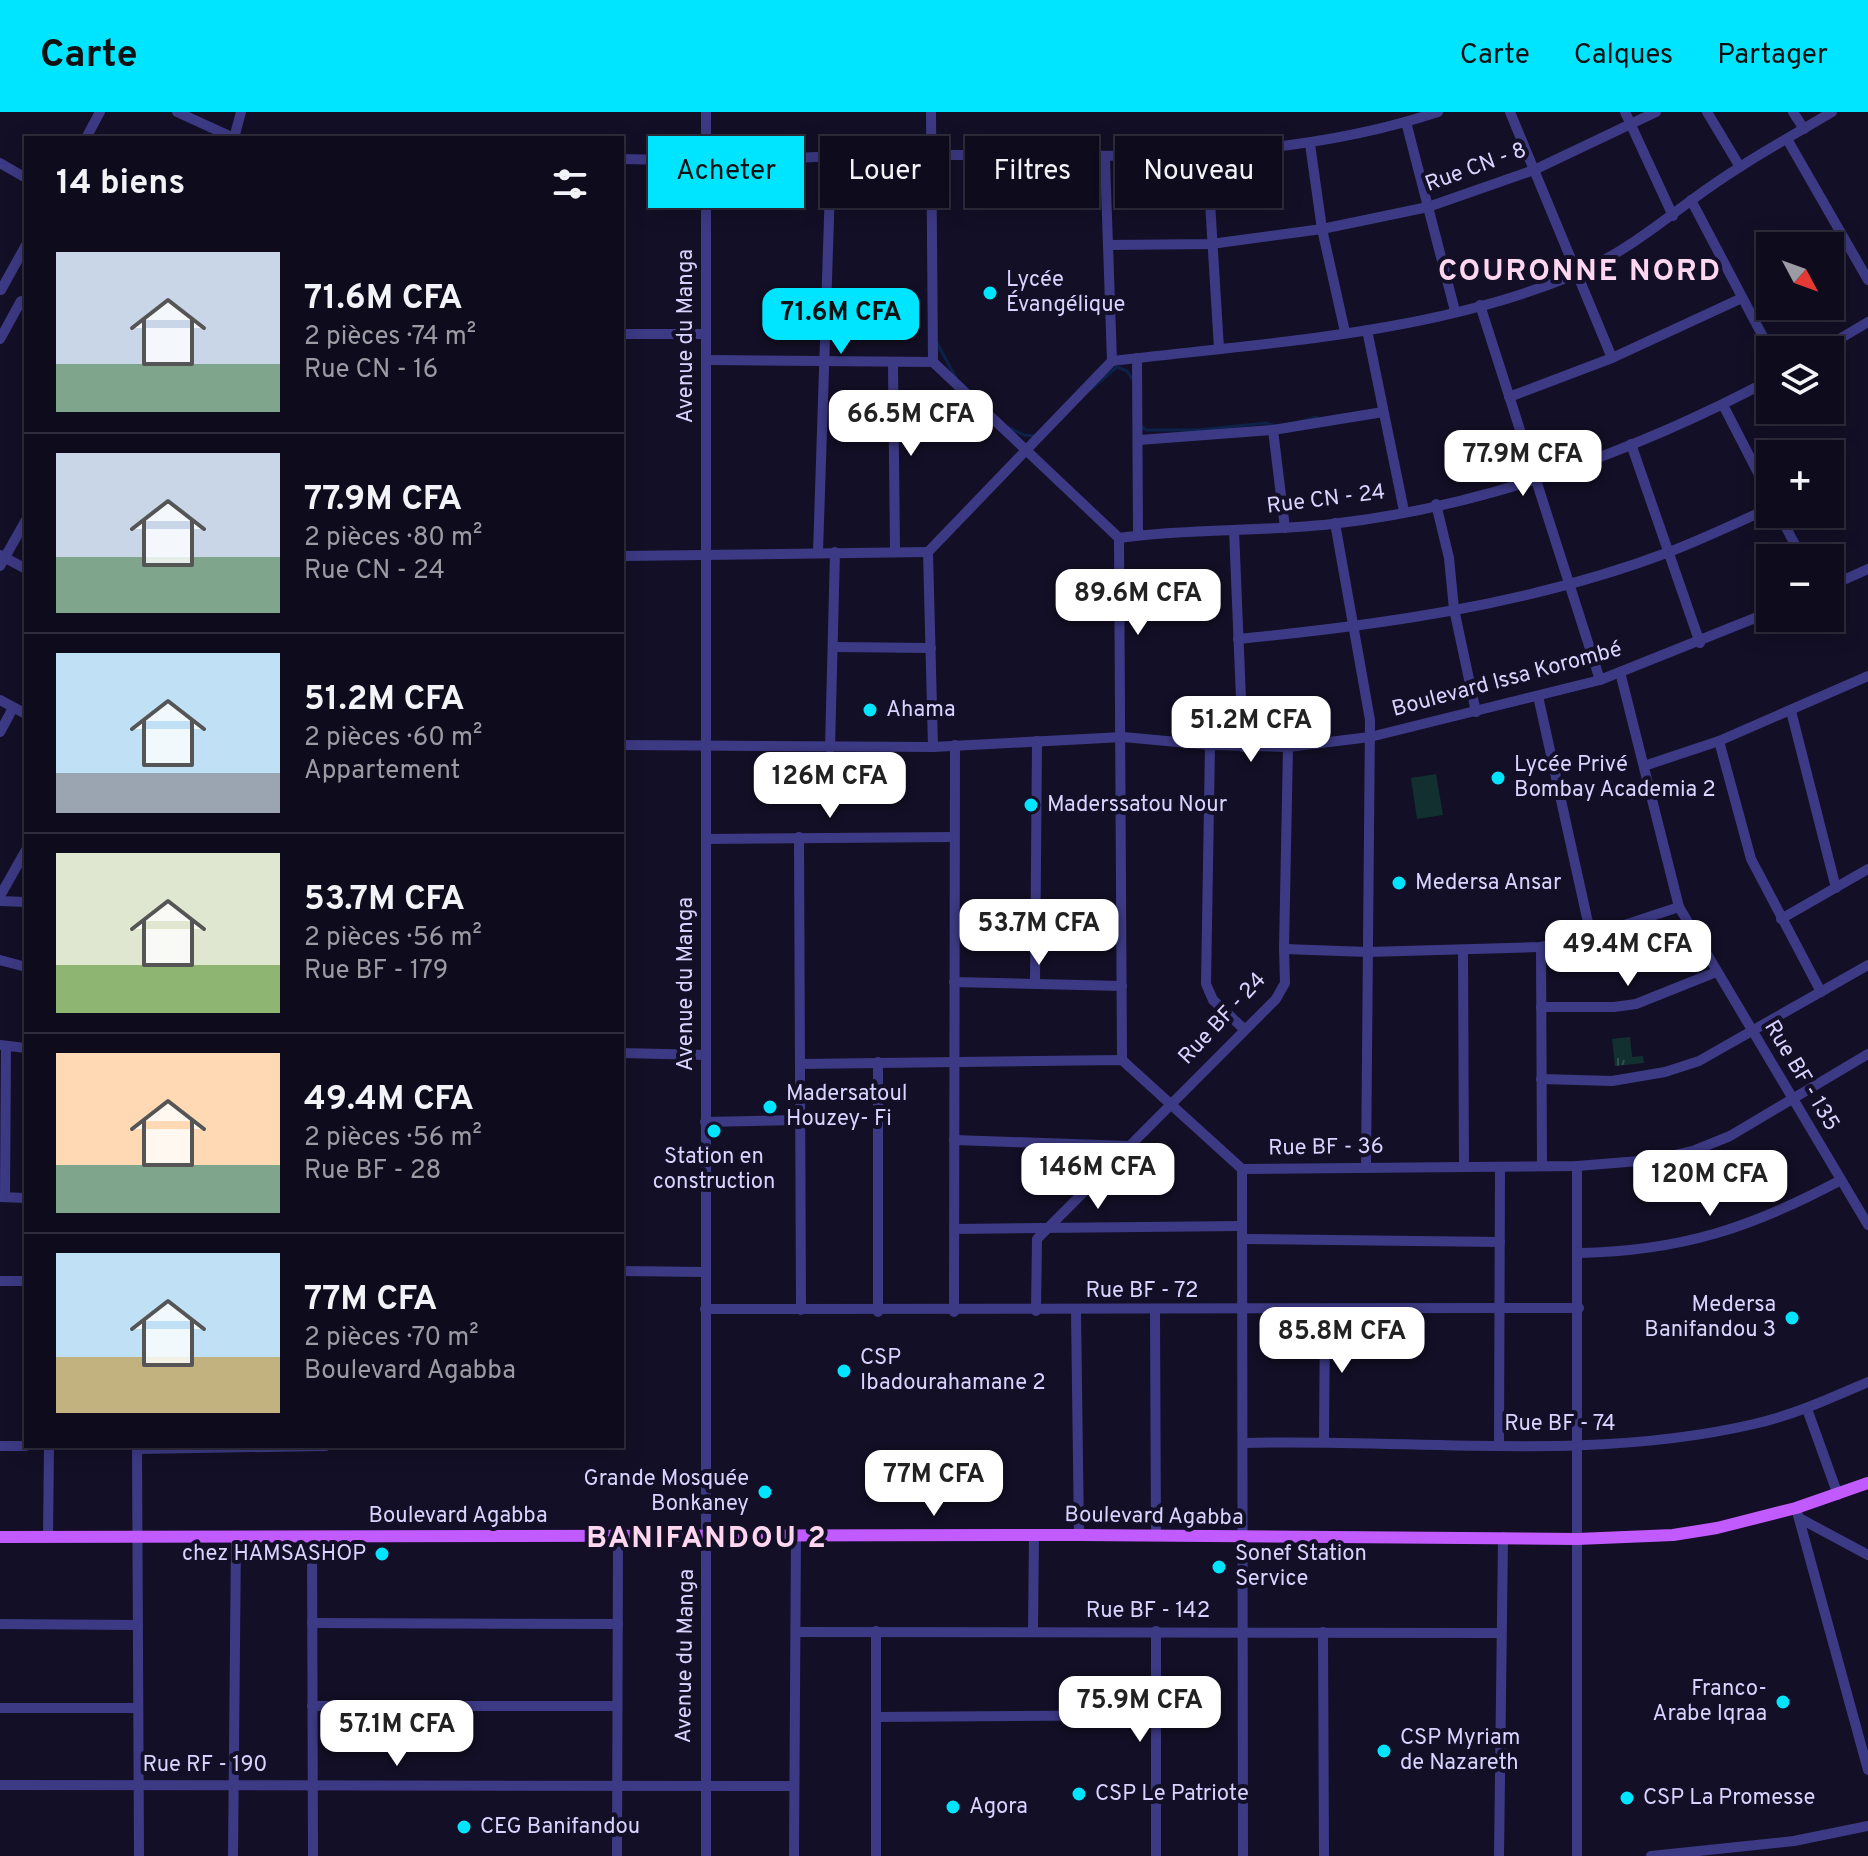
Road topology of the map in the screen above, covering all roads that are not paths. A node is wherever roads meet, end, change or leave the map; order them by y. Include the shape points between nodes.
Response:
1 (100, 112) edge
2 (177, 112) edge
3 (241, 112) edge
4 (706, 112) edge
5 (931, 112) edge
6 (1438, 112) edge
7 (1510, 112) edge
8 (1625, 112) edge
9 (1656, 112) edge
10 (1707, 112) edge
11 (1793, 112) edge
12 (1832, 112) edge
13 (1406, 122) junction
14 (1631, 125) junction
15 (1804, 129) junction
16 (87, 136) edge
17 (230, 136) edge
18 (235, 136) edge
19 (706, 136) edge
20 (931, 136) edge
21 (1787, 139) junction
22 (1310, 144) junction
23 (1282, 146) edge
24 (949, 155) edge
25 (1115, 158) edge
26 (624, 159) edge
27 (1105, 159) junction
28 (648, 160) edge
29 (0, 163) edge
30 (1740, 167) junction
31 (1534, 170) junction
32 (24, 177) edge
33 (1691, 200) junction
34 (1428, 207) junction
35 (705, 208) edge
36 (829, 208) edge
37 (932, 208) edge
38 (1209, 208) edge
39 (1673, 216) junction
40 (1322, 229) junction
41 (1211, 244) junction
42 (1108, 245) junction
43 (24, 249) edge
44 (1866, 272) edge
45 (1577, 273) junction
46 (1, 289) edge
47 (1742, 298) junction
48 (24, 302) edge
49 (1480, 305) junction
50 (1455, 311) junction
51 (1868, 322) edge
52 (1367, 330) junction
53 (1345, 332) junction
54 (624, 334) edge
55 (706, 334) junction
56 (1762, 336) edge
57 (1844, 336) edge
58 (0, 339) edge
59 (1219, 349) junction
60 (1137, 358) junction
61 (1612, 358) junction
62 (706, 360) junction
63 (1112, 361) junction
64 (824, 362) junction
65 (933, 362) junction
66 (893, 364) junction
67 (1756, 387) edge
68 (1509, 397) junction
69 (1723, 405) junction
70 (1383, 412) junction
71 (1273, 430) junction
72 (1139, 440) junction
73 (1631, 444) junction
74 (1026, 453) junction
75 (1756, 469) edge
76 (1534, 478) junction
77 (1436, 504) junction
78 (1404, 511) junction
79 (1756, 514) edge
80 (24, 523) edge
81 (1335, 523) junction
82 (1285, 528) junction
83 (1234, 530) junction
84 (1138, 535) junction
85 (1119, 538) junction
86 (895, 551) junction
87 (818, 552) junction
88 (835, 552) junction
89 (928, 552) junction
90 (1668, 552) junction
91 (705, 554) junction
92 (624, 556) edge
93 (2, 560) edge
94 (24, 568) edge
95 (1868, 569) edge
96 (1844, 580) edge
97 (1572, 583) junction
98 (1454, 609) junction
99 (1756, 618) edge
100 (1355, 628) junction
101 (1238, 639) junction
102 (1700, 643) junction
103 (833, 647) junction
104 (931, 648) junction
105 (1620, 672) junction
106 (1868, 677) edge
107 (1600, 680) junction
108 (1538, 696) junction
109 (0, 700) edge
110 (13, 708) junction
111 (1791, 711) junction
112 (1476, 712) junction
113 (24, 713) edge
114 (0, 732) edge
115 (1123, 737) junction
116 (1370, 737) junction
117 (1037, 741) junction
118 (1719, 741) junction
119 (624, 745) edge
120 (706, 745) junction
121 (955, 745) junction
122 (1210, 745) junction
123 (933, 747) junction
124 (1243, 747) junction
125 (1288, 747) junction
126 (830, 748) junction
127 (1644, 766) junction
128 (799, 837) junction
129 (954, 837) junction
130 (707, 839) junction
131 (24, 854) edge
132 (1868, 869) edge
133 (1836, 888) junction
134 (0, 898) edge
135 (24, 902) edge
136 (1679, 907) junction
137 (1781, 919) junction
138 (1591, 936) junction
139 (1541, 947) junction
140 (1284, 949) junction
141 (1463, 950) junction
142 (1368, 952) junction
143 (0, 960) edge
144 (1868, 965) edge
145 (24, 966) edge
146 (1716, 972) junction
147 (954, 982) junction
148 (1035, 984) junction
149 (1122, 986) junction
150 (1821, 992) junction
151 (1541, 1007) junction
152 (1244, 1029) junction
153 (1751, 1032) junction
154 (3, 1046) edge
155 (24, 1048) edge
156 (624, 1053) edge
157 (1868, 1054) edge
158 (706, 1055) junction
159 (1122, 1060) junction
160 (955, 1061) junction
161 (878, 1062) junction
162 (800, 1064) junction
163 (1541, 1079) junction
164 (1791, 1100) junction
165 (1170, 1103) junction
166 (800, 1120) junction
167 (705, 1122) junction
168 (954, 1140) junction
169 (1129, 1146) junction
170 (1542, 1166) junction
171 (1577, 1166) junction
172 (1464, 1167) junction
173 (1500, 1167) junction
174 (1366, 1168) junction
175 (1242, 1169) junction
176 (1841, 1180) junction
177 (3, 1197) edge
178 (24, 1198) edge
179 (1868, 1225) edge
180 (1242, 1226) junction
181 (954, 1229) junction
182 (1045, 1229) junction
183 (1242, 1239) junction
184 (1500, 1242) junction
185 (1579, 1253) junction
186 (624, 1271) edge
187 (703, 1272) junction
188 (0, 1281) edge
189 (24, 1281) edge
190 (1579, 1308) junction
191 (705, 1309) junction
192 (1325, 1309) junction
193 (1500, 1309) junction
194 (801, 1310) junction
195 (1242, 1310) junction
196 (1036, 1311) junction
197 (1155, 1311) junction
198 (878, 1312) junction
199 (954, 1312) junction
200 (1076, 1312) junction
201 (1868, 1382) edge
202 (1807, 1409) junction
203 (1324, 1441) junction
204 (1243, 1443) junction
205 (1499, 1444) junction
206 (0, 1446) edge
207 (24, 1446) edge
208 (1578, 1446) junction
209 (49, 1448) edge
210 (137, 1448) edge
211 (1868, 1483) edge
212 (1838, 1495) junction
213 (1797, 1513) junction
214 (1034, 1535) junction
215 (1079, 1535) junction
216 (312, 1536) junction
217 (796, 1536) junction
218 (1156, 1536) junction
219 (0, 1537) edge
220 (48, 1537) junction
221 (138, 1537) junction
222 (618, 1537) junction
223 (1503, 1537) junction
224 (236, 1538) junction
225 (1243, 1538) junction
226 (707, 1539) junction
227 (1577, 1539) junction
228 (1868, 1555) edge
229 (312, 1623) junction
230 (0, 1624) edge
231 (618, 1624) junction
232 (138, 1625) junction
233 (1033, 1630) junction
234 (876, 1631) junction
235 (1156, 1631) junction
236 (1243, 1631) junction
237 (796, 1632) junction
238 (1323, 1632) junction
239 (1501, 1633) junction
240 (312, 1706) junction
241 (617, 1706) junction
242 (0, 1708) edge
243 (138, 1708) junction
244 (1157, 1715) junction
245 (876, 1717) junction
246 (1868, 1770) edge
247 (0, 1785) edge
248 (139, 1785) junction
249 (234, 1785) junction
250 (314, 1785) junction
251 (617, 1785) junction
252 (705, 1785) junction
253 (794, 1786) junction
254 (1868, 1826) edge
255 (139, 1856) edge
256 (233, 1856) edge
257 (313, 1856) edge
258 (617, 1856) edge
259 (706, 1856) edge
260 (794, 1856) edge
261 (876, 1856) edge
262 (1156, 1856) edge
263 (1243, 1856) edge
264 (1324, 1856) edge
265 (1499, 1856) edge
266 (1577, 1856) edge
267 (1651, 1856) edge

1 - 16 street
2 - 17 street
3 - 18 street
4 - 19 street, Avenue du Manga
5 - 20 street
6 - 13 street
7 - 31 street
8 - 14 street
9 - 14 street, Rue CN - 8
10 - 30 street
11 - 15 street
12 - 15 street
13 - 22 street
13 - 34 street
14 - 31 street, Rue CN - 8
14 - 39 street
15 - 21 street
21 - 30 street
21 - 44 street
22 - 23 street
22 - 40 street
24 - 27 street
25 - 27 street
26 - 28 street
27 - 42 street
29 - 32 street
30 - 33 street
31 - 34 street, Rue CN - 8
31 - 45 street
33 - 39 street
33 - 47 street
34 - 40 street, Rue CN - 8
34 - 50 street
35 - 55 street, Avenue du Manga
36 - 64 street
37 - 65 street
38 - 41 street
39 - 45 street
40 - 41 street, Rue CN - 8
40 - 53 street
41 - 42 street, Rue CN - 8
41 - 59 street
42 - 63 street
43 - 46 street
45 - 49 street
45 - 61 street
46 - 48 street
47 - 56 street
47 - 61 street
48 - 58 street
49 - 50 street
49 - 68 street
50 - 52 street
51 - 57 street
52 - 53 street
52 - 70 street
53 - 59 street
54 - 55 street
55 - 62 street, Avenue du Manga
59 - 60 street
60 - 63 street
60 - 72 street
61 - 68 street
62 - 64 street
62 - 91 street, Avenue du Manga
63 - 74 street
64 - 66 street
64 - 87 street
65 - 66 street
65 - 74 street
66 - 86 street
67 - 69 street, Rue CN - 24
68 - 76 street
69 - 73 street, Rue CN - 24
69 - 75 street
70 - 71 street
70 - 78 street
71 - 72 street
71 - 82 street
72 - 84 street
73 - 76 street, Rue CN - 24
73 - 90 street
74 - 85 street
74 - 89 street
76 - 77 street, Rue CN - 24
76 - 97 street
77 - 78 street, Rue CN - 24
77 - 98 street
78 - 81 street, Rue CN - 24
79 - 90 street
80 - 93 street
81 - 82 street, Rue CN - 24
81 - 100 street
82 - 83 street, Rue CN - 24
83 - 84 street, Rue CN - 24
83 - 101 street
84 - 85 street, Rue CN - 24
85 - 115 street
86 - 88 street
86 - 89 street
87 - 88 street
87 - 91 street
88 - 103 street
89 - 104 street
90 - 97 street
90 - 102 street
91 - 92 street
91 - 120 street, Avenue du Manga
93 - 94 street
95 - 96 street
97 - 98 street
97 - 107 street
98 - 100 street
98 - 112 street
99 - 102 street, Boulevard Issa Korombé
100 - 101 street
100 - 116 street
101 - 124 street
102 - 105 street, Boulevard Issa Korombé
103 - 104 street
103 - 126 street
104 - 123 street
105 - 107 street, Boulevard Issa Korombé
105 - 127 street, Rue BF - 135
106 - 111 street
107 - 108 street, Boulevard Issa Korombé
108 - 112 street, Boulevard Issa Korombé
108 - 138 street
109 - 110 street
110 - 113 street
110 - 114 street
111 - 118 street
111 - 133 street
112 - 116 street, Boulevard Issa Korombé
115 - 117 street, Boulevard Issa Korombé
115 - 122 street, Boulevard Issa Korombé
115 - 149 street
116 - 125 street, Boulevard Issa Korombé
116 - 142 street
117 - 121 street, Boulevard Issa Korombé
117 - 148 street
118 - 127 street
118 - 137 street via 1751,859
119 - 120 street, Boulevard Issa Korombé
120 - 126 street, Boulevard Issa Korombé
120 - 130 street, Avenue du Manga
121 - 123 street, Boulevard Issa Korombé
121 - 129 street
122 - 124 street, Boulevard Issa Korombé
122 - 152 street via 1206,984 1213,1000
123 - 126 street, Boulevard Issa Korombé
124 - 125 street, Boulevard Issa Korombé
125 - 140 street, Rue BF - 24
127 - 136 street, Rue BF - 135
128 - 129 street
128 - 130 street
128 - 162 street
129 - 147 street
130 - 158 street, Avenue du Manga
131 - 134 street
132 - 133 street
133 - 137 street
134 - 135 street
136 - 138 street
136 - 146 street, Rue BF - 135
137 - 150 street
138 - 139 street
139 - 141 street
139 - 151 street
140 - 142 street
140 - 152 street, Rue BF - 24 via 1282,992
141 - 142 street
141 - 172 street
142 - 174 street
143 - 145 street
144 - 150 street
146 - 151 street via 1636,1004
146 - 153 street, Rue BF - 135
147 - 148 street
147 - 160 street
148 - 149 street
149 - 159 street
150 - 153 street
151 - 163 street
152 - 165 street, Rue BF - 24
153 - 163 street via 1699,1061 1665,1072 1612,1081
153 - 164 street, Rue BF - 135
154 - 155 street
154 - 177 street
156 - 158 street
157 - 164 street, Rue BF - 36
158 - 167 street, Avenue du Manga
159 - 160 street
159 - 165 street, Rue BF - 36
160 - 161 street
160 - 168 street
161 - 162 street
161 - 198 street
162 - 166 street
163 - 170 street
164 - 171 street, Rue BF - 36 via 1693,1151
164 - 176 street, Rue BF - 135
165 - 169 street, Rue BF - 24
165 - 175 street, Rue BF - 36
166 - 167 street
166 - 194 street
167 - 187 street, Avenue du Manga
168 - 169 street
168 - 181 street
169 - 182 street, Rue BF - 24
170 - 171 street, Rue BF - 36
170 - 173 street, Rue BF - 36
171 - 185 street
172 - 173 street, Rue BF - 36
172 - 174 street, Rue BF - 36
173 - 184 street
174 - 175 street, Rue BF - 36
175 - 180 street
176 - 179 street, Rue BF - 135
176 - 185 street via 1761,1220 1702,1238 1647,1249
177 - 178 street
180 - 182 street
180 - 183 street
181 - 182 street
181 - 199 street
182 - 196 street via 1035,1247
183 - 184 street
183 - 195 street
184 - 193 street
185 - 190 street
186 - 187 street
187 - 191 street, Avenue du Manga
188 - 189 street
190 - 193 street, Rue BF - 72
190 - 208 street
191 - 194 street, Rue BF - 72
191 - 226 street, Avenue du Manga
192 - 193 street, Rue BF - 72
192 - 195 street, Rue BF - 72
192 - 203 street
193 - 205 street
194 - 198 street, Rue BF - 72
195 - 197 street, Rue BF - 72
195 - 204 street
196 - 199 street, Rue BF - 72
196 - 200 street, Rue BF - 72
197 - 200 street, Rue BF - 72
197 - 218 street
198 - 199 street, Rue BF - 72
200 - 215 street
201 - 202 street, Rue BF - 74
202 - 208 street, Rue BF - 74 via 1697,1435
202 - 212 street
203 - 204 street, Rue BF - 74
203 - 205 street, Rue BF - 74
204 - 225 street
205 - 208 street, Rue BF - 74
206 - 207 street
208 - 227 street
209 - 220 street
210 - 221 street
211 - 212 main road, Boulevard Agabba
212 - 213 main road, Boulevard Agabba
213 - 227 main road, Boulevard Agabba via 1673,1535
213 - 228 street
213 - 246 street
214 - 215 main road, Boulevard Agabba
214 - 217 main road, Boulevard Agabba
214 - 233 street
215 - 218 main road, Boulevard Agabba
216 - 222 main road, Boulevard Agabba
216 - 224 main road, Boulevard Agabba
216 - 229 street
217 - 226 main road, Boulevard Agabba
217 - 237 street
218 - 225 main road, Boulevard Agabba
219 - 220 main road, Boulevard Agabba
220 - 221 main road, Boulevard Agabba
221 - 224 main road, Boulevard Agabba
221 - 232 street
222 - 226 main road, Boulevard Agabba
222 - 231 street
223 - 225 main road, Boulevard Agabba
223 - 227 main road, Boulevard Agabba
223 - 239 street
224 - 249 street
225 - 236 street
226 - 252 street, Avenue du Manga
227 - 266 street
229 - 231 street
229 - 240 street
230 - 232 street
231 - 241 street
232 - 243 street
233 - 234 street, Rue BF - 142
233 - 235 street, Rue BF - 142
234 - 237 street, Rue BF - 142
234 - 245 street
235 - 236 street, Rue BF - 142
235 - 244 street
236 - 238 street, Rue BF - 142
236 - 263 street
237 - 253 street
238 - 239 street, Rue BF - 142
238 - 264 street
239 - 265 street
240 - 241 street
240 - 250 street
241 - 251 street
242 - 243 street
243 - 248 street
244 - 245 street
244 - 262 street
245 - 261 street
247 - 248 street, Rue RF - 190
248 - 249 street, Rue RF - 190
248 - 255 street
249 - 250 street, Rue RF - 190
249 - 256 street
250 - 251 street, Rue RF - 190
250 - 257 street
251 - 252 street, Rue RF - 190
251 - 258 street
252 - 253 street, Rue RF - 190
252 - 259 street, Avenue du Manga
253 - 260 street
254 - 267 street via 1794,1841

